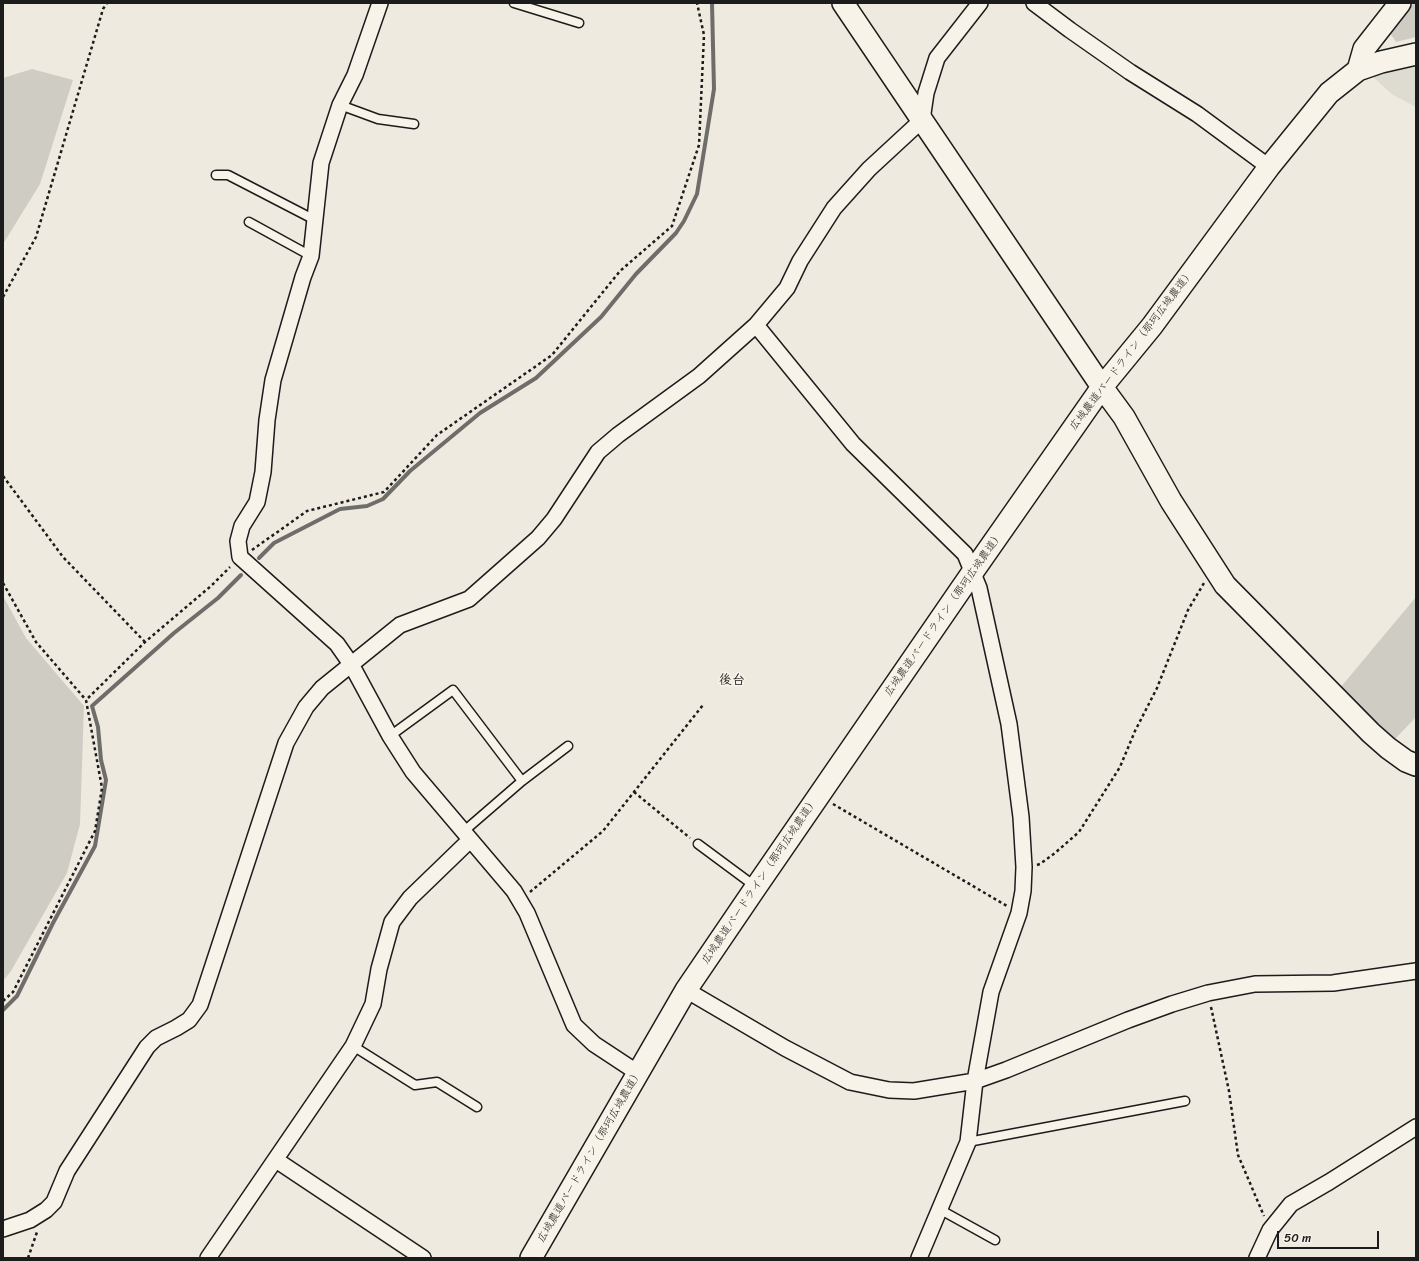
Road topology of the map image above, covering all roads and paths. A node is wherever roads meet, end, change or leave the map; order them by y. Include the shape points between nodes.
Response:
1 (107, 3) edge
2 (380, 3) edge
3 (514, 3) edge
4 (697, 3) edge
5 (843, 3) edge
6 (980, 3) edge
7 (1034, 3) edge
8 (1400, 3) edge
9 (579, 23) dead end
10 (1416, 54) edge
11 (1358, 70) junction
12 (340, 105) junction
13 (922, 120) junction
14 (414, 124) dead end
15 (1269, 167) junction
16 (216, 175) dead end
17 (315, 220) junction
18 (250, 222) dead end
19 (311, 256) junction
20 (3, 297) edge
21 (756, 325) junction
22 (1102, 387) junction
23 (3, 476) edge
24 (246, 554) junction
25 (1215, 569) junction
26 (972, 573) junction
27 (3, 583) edge
28 (145, 642) junction
29 (351, 664) junction
30 (86, 700) junction
31 (703, 706) dead end
32 (390, 736) junction
33 (568, 746) dead end
34 (1416, 765) edge
35 (522, 781) junction
36 (634, 792) junction
37 (818, 796) junction
38 (466, 836) junction
39 (698, 844) joint
40 (1024, 867) junction
41 (756, 887) junction
42 (520, 901) junction
43 (1019, 913) junction
44 (1416, 971) edge
45 (686, 990) junction
46 (1208, 993) junction
47 (3, 1001) edge
48 (353, 1046) junction
49 (638, 1073) junction
50 (975, 1081) junction
51 (1185, 1101) dead end
52 (477, 1106) dead end
53 (1416, 1128) edge
54 (968, 1142) junction
55 (276, 1160) junction
56 (939, 1210) junction
57 (3, 1229) edge
58 (1270, 1230) junction
59 (995, 1240) dead end
60 (208, 1258) edge
61 (423, 1258) edge
62 (531, 1258) edge
63 (919, 1258) edge
64 (1257, 1258) edge

1 - 20 path via 36,238
2 - 12 street via 355,75
3 - 9 lane
4 - 24 path via 704,35 699,145 672,226 620,271 552,355 437,435 384,492 307,511
5 - 13 street
6 - 13 street via 937,58 926,93
7 - 15 street
8 - 11 street via 1364,49
10 - 11 street, 広域農道バードライン（那珂広域農道）
11 - 15 street, 広域農道バードライン（那珂広域農道） via 1329,93
12 - 14 lane via 378,119
12 - 17 street via 321,163
13 - 21 street via 870,169 834,208 800,261 787,288
13 - 22 street
15 - 22 street, 広域農道バードライン（那珂広域農道） via 1152,326
16 - 17 lane via 228,175
17 - 19 street
18 - 19 lane
19 - 24 street via 273,380 257,502 242,526 238,541
21 - 26 street via 853,444 966,554
21 - 29 street via 699,376 598,452 554,519 538,538 469,599 400,625
22 - 25 street via 1124,417 1171,501
22 - 26 street, 広域農道バードライン（那珂広域農道）
23 - 28 path via 63,557
24 - 28 path
24 - 29 street via 337,644
25 - 34 street via 1225,584 1257,618 1371,733 1406,761
25 - 40 path via 1188,610 1157,688 1120,767 1079,832 1040,864
26 - 37 street, 広域農道バードライン（那珂広域農道）
26 - 40 street via 979,588 1009,724 1021,817
27 - 30 path via 36,642
28 - 30 path
29 - 32 street
29 - 57 street via 322,688 306,707 286,743 200,1005 190,1020 156,1038 147,1047 67,1171 54,1202 30,1220
30 - 47 path via 102,788 95,831 13,992
31 - 36 path
32 - 35 lane via 453,690
32 - 38 street via 413,772
33 - 35 lane
35 - 38 lane
36 - 39 path
36 - 42 path via 603,831
37 - 41 street, 広域農道バードライン（那珂広域農道）
37 - 43 path
38 - 42 street
38 - 48 street via 410,898 392,922 379,969 373,1004
39 - 41 lane
40 - 43 street
41 - 45 street, 広域農道バードライン（那珂広域農道）
42 - 49 street via 574,1025 594,1044
43 - 50 street via 991,992
44 - 46 street via 1333,983 1255,984
45 - 49 street, 広域農道バードライン（那珂広域農道）
45 - 50 street via 785,1048 850,1082 889,1090 914,1091
46 - 50 street via 1128,1020
46 - 58 path via 1229,1091 1238,1155
48 - 52 lane via 415,1086 436,1082
48 - 55 street
49 - 62 street, 広域農道バードライン（那珂広域農道）
50 - 54 street
51 - 54 lane
53 - 58 street via 1291,1204
54 - 56 street
55 - 60 street
55 - 61 street
56 - 59 lane
56 - 63 street
58 - 64 street

